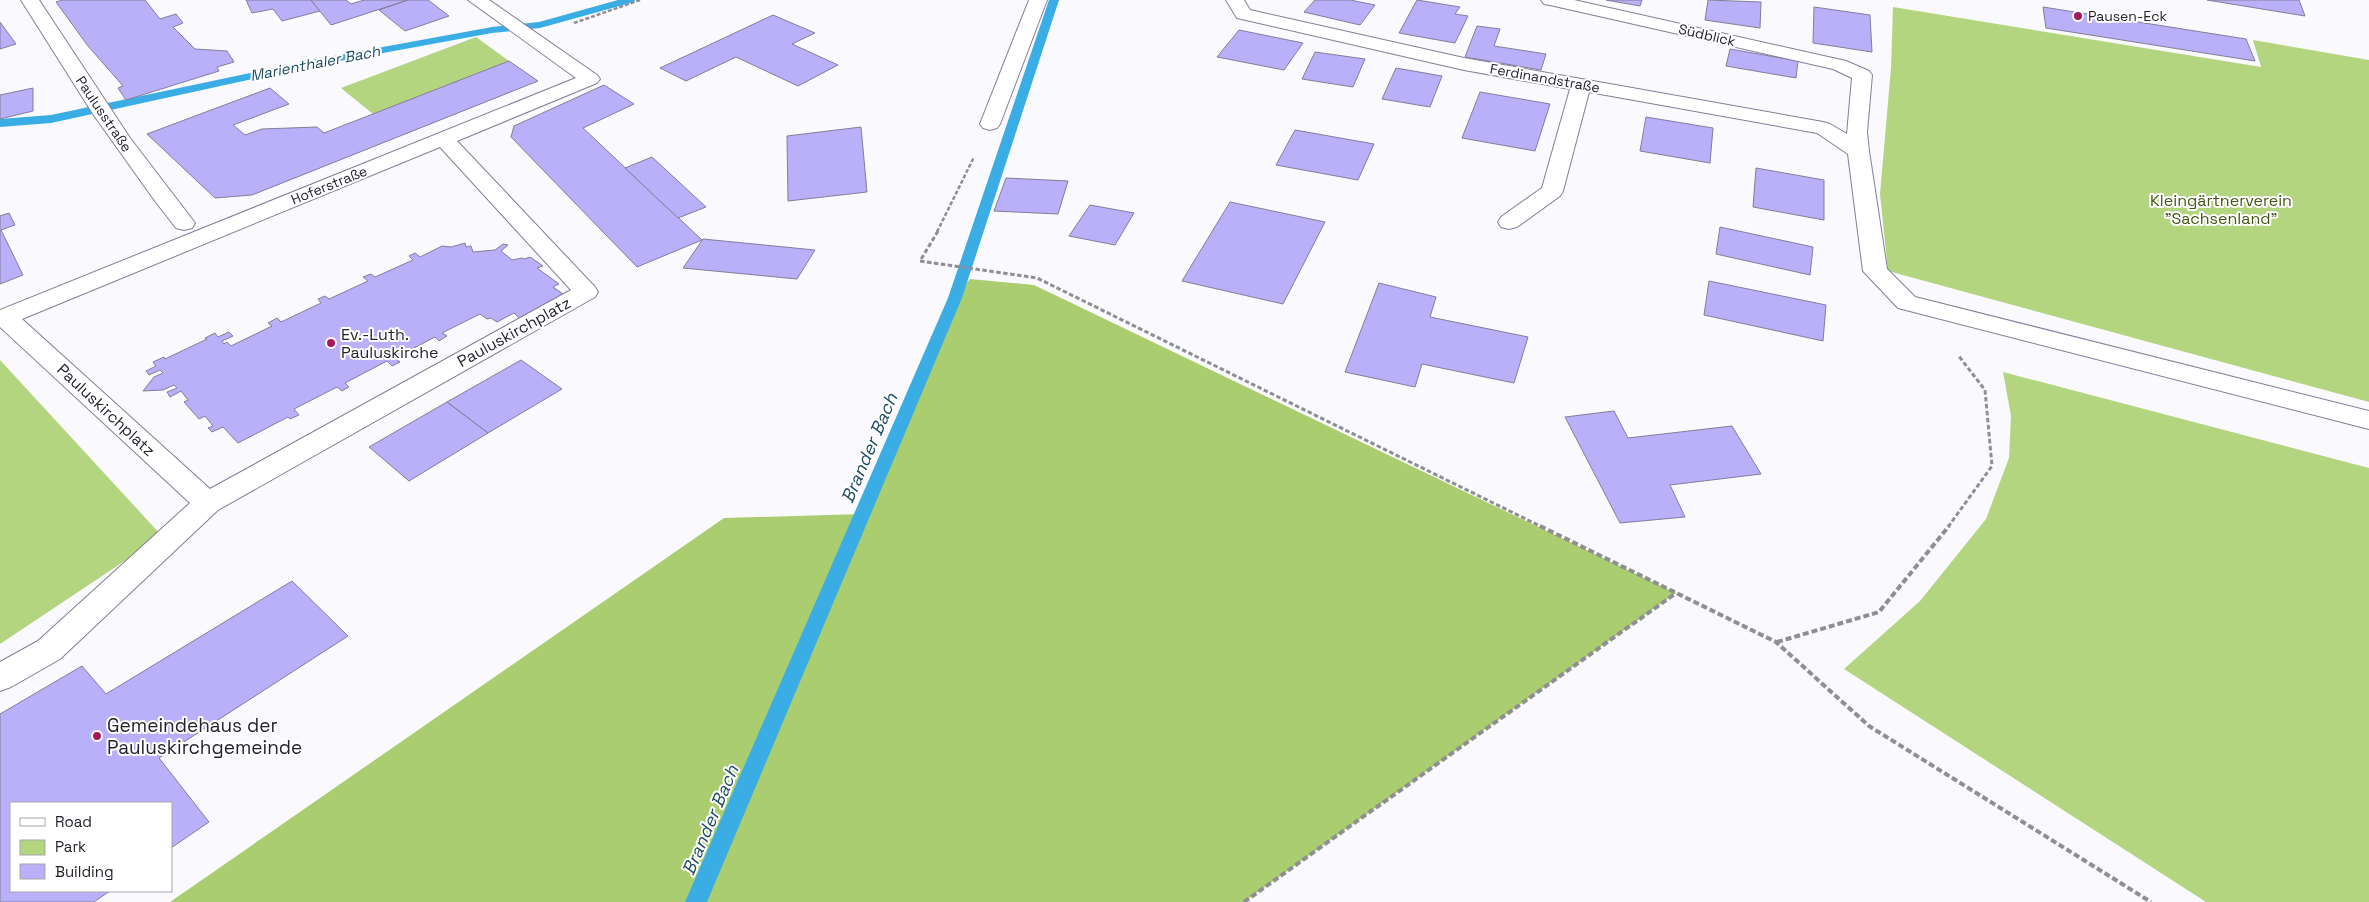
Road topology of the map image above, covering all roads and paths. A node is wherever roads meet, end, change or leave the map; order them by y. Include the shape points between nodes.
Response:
1 (30, 0) edge
2 (477, 0) edge
3 (637, 0) edge
4 (1038, 0) edge
5 (1235, 0) edge
6 (1550, 0) edge
7 (531, 37) junction
8 (1581, 85) junction
9 (990, 124) joint
10 (444, 139) junction
11 (1858, 151) junction
12 (1510, 222) dead end
13 (184, 223) dead end
14 (2, 318) edge
15 (1954, 352) dead end
16 (2369, 420) edge
17 (208, 504) junction
18 (1676, 592) junction
19 (1776, 642) junction
20 (0, 678) edge
21 (1244, 902) edge
22 (2151, 902) edge

1 - 13 street, Paulusstraße via 106,120
2 - 7 street
3 - 7 path
4 - 9 street
5 - 8 street, Ferdinandstraße via 1243,14 1464,64
6 - 11 street, Südblick via 1839,64 1862,75
7 - 10 street, Hoferstraße via 590,80
8 - 11 street, Ferdinandstraße via 1823,128
8 - 12 street via 1552,191
9 - 18 path via 937,233 920,260 1037,278
10 - 14 street, Hoferstraße
10 - 17 street, Pauluskirchplatz via 586,292
11 - 16 street via 1875,271 1907,303
14 - 17 street, Pauluskirchplatz
15 - 19 path via 1985,390 1992,466 1934,547 1879,612
17 - 20 street, Pauluskirchplatz via 49,650
18 - 19 path
18 - 21 path
19 - 22 path via 1869,726

